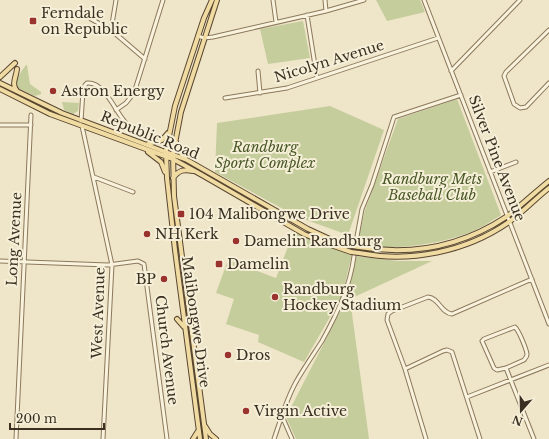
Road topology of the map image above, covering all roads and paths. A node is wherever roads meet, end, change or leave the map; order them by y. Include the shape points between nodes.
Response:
1 (116, 0) edge
2 (163, 0) edge
3 (212, 0) edge
4 (216, 0) edge
5 (273, 0) edge
6 (325, 0) edge
7 (364, 0) edge
8 (424, 0) edge
9 (520, 0) edge
10 (326, 11) junction
11 (307, 15) junction
12 (91, 19) dead end
13 (276, 22) junction
14 (111, 30) junction
15 (549, 30) edge
16 (198, 36) junction
17 (204, 38) junction
18 (438, 38) junction
19 (145, 59) junction
20 (14, 63) dead end
21 (17, 69) dead end
22 (258, 71) dead end
23 (451, 71) junction
24 (0, 77) edge
25 (317, 78) junction
26 (0, 83) edge
27 (549, 83) edge
28 (0, 89) edge
29 (18, 92) junction
30 (260, 93) junction
31 (461, 95) junction
32 (225, 98) dead end
33 (116, 110) junction
34 (31, 115) dead end
35 (80, 120) junction
36 (125, 122) dead end
37 (0, 125) edge
38 (31, 125) junction
39 (82, 126) junction
40 (170, 129) junction
41 (176, 135) junction
42 (147, 144) junction
43 (145, 149) junction
44 (166, 151) junction
45 (173, 154) junction
46 (166, 157) junction
47 (173, 159) junction
48 (187, 160) junction
49 (516, 162) dead end
50 (490, 172) junction
51 (202, 175) junction
52 (94, 177) junction
53 (167, 178) junction
54 (173, 178) junction
55 (549, 181) edge
56 (549, 188) edge
57 (133, 192) dead end
58 (507, 216) junction
59 (509, 222) junction
60 (356, 242) dead end
61 (353, 254) junction
62 (0, 260) edge
63 (24, 262) junction
64 (112, 265) junction
65 (532, 279) junction
66 (183, 309) junction
67 (549, 324) edge
68 (186, 329) junction
69 (549, 364) edge
70 (506, 368) junction
71 (405, 369) junction
72 (511, 379) junction
73 (467, 397) junction
74 (282, 416) junction
75 (204, 422) junction
76 (199, 430) junction
77 (16, 439) edge
78 (103, 439) edge
79 (167, 439) edge
80 (193, 439) edge
81 (200, 439) edge
82 (206, 439) edge
83 (216, 439) edge
84 (274, 439) edge
85 (292, 439) edge
86 (426, 439) edge
87 (480, 439) edge
88 (534, 439) edge

1 - 14 street
2 - 19 street
3 - 16 main road, Malibongwe Drive
4 - 17 main road, Malibongwe Drive
5 - 13 street
6 - 10 street
7 - 10 street
8 - 18 street, Silver Pine Avenue
9 - 23 street
10 - 11 street
11 - 13 street
11 - 25 street
12 - 14 street
13 - 17 street
14 - 19 street
15 - 27 street via 505,73 505,80 518,108 526,107
16 - 17 street
16 - 40 main road, Malibongwe Drive
17 - 41 main road, Malibongwe Drive
18 - 23 street, Silver Pine Avenue
18 - 25 street, Nicolyn Avenue
19 - 33 street via 132,97
20 - 24 main road
21 - 29 main road via 13,85
22 - 30 street
23 - 31 street, Silver Pine Avenue
25 - 30 street, Nicolyn Avenue via 287,88
26 - 29 main road, Republic Road
28 - 39 main road, Republic Road via 50,114
29 - 35 main road, Republic Road
30 - 32 street, Nicolyn Avenue
31 - 50 street, Silver Pine Avenue
31 - 60 street via 394,117 362,209
33 - 35 street via 101,89 93,83 87,83 83,88
33 - 36 street
34 - 38 street, Long Avenue
35 - 39 street, West Avenue
35 - 42 main road, Republic Road
37 - 38 street
38 - 63 street, Long Avenue
39 - 43 main road, Republic Road
39 - 52 street, West Avenue
40 - 42 main road via 162,140
40 - 44 main road, Malibongwe Drive
41 - 45 main road, Malibongwe Drive
41 - 48 main road via 180,152
42 - 44 main road, Republic Road
43 - 46 main road, Republic Road
43 - 53 main road via 161,162
44 - 45 main road, Republic Road
44 - 46 main road, Malibongwe Drive
45 - 47 main road, Malibongwe Drive
45 - 48 main road, Republic Road
46 - 47 main road, Republic Road
46 - 53 main road, Malibongwe Drive
47 - 51 main road, Republic Road
47 - 54 main road, Malibongwe Drive
48 - 58 main road, Republic Road, bridge via 308,229 352,246 393,251 439,246 476,234
49 - 50 street
50 - 58 street, Silver Pine Avenue
51 - 54 main road via 184,170 177,172
51 - 61 main road, Republic Road via 304,234
52 - 57 street
52 - 64 street, West Avenue
53 - 66 main road, Malibongwe Drive
54 - 75 main road, Malibongwe Drive
55 - 58 main road, Republic Road
56 - 59 main road, Republic Road
58 - 59 street, Silver Pine Avenue
59 - 61 main road, Republic Road, bridge via 467,244 428,254 396,257
59 - 65 street, Silver Pine Avenue
61 - 74 street via 348,283 340,307 294,385
62 - 63 street
63 - 64 street
63 - 77 street, Long Avenue
64 - 78 street, West Avenue
64 - 79 street, Church Avenue via 134,261 144,264
65 - 67 street, Silver Pine Avenue
65 - 71 street via 452,314 428,297 390,312 387,320
66 - 68 main road, Malibongwe Drive
66 - 68 main road via 178,319
68 - 76 main road, Malibongwe Drive
69 - 72 street
70 - 70 street via 495,370 482,341 515,327 527,356
70 - 72 street
71 - 73 street via 446,350 450,351 454,356
71 - 86 street
72 - 73 street
72 - 88 street
73 - 87 street
74 - 84 street
74 - 85 street
75 - 82 main road, Malibongwe Drive
75 - 83 main road via 210,434
76 - 80 main road
76 - 81 main road, Malibongwe Drive

